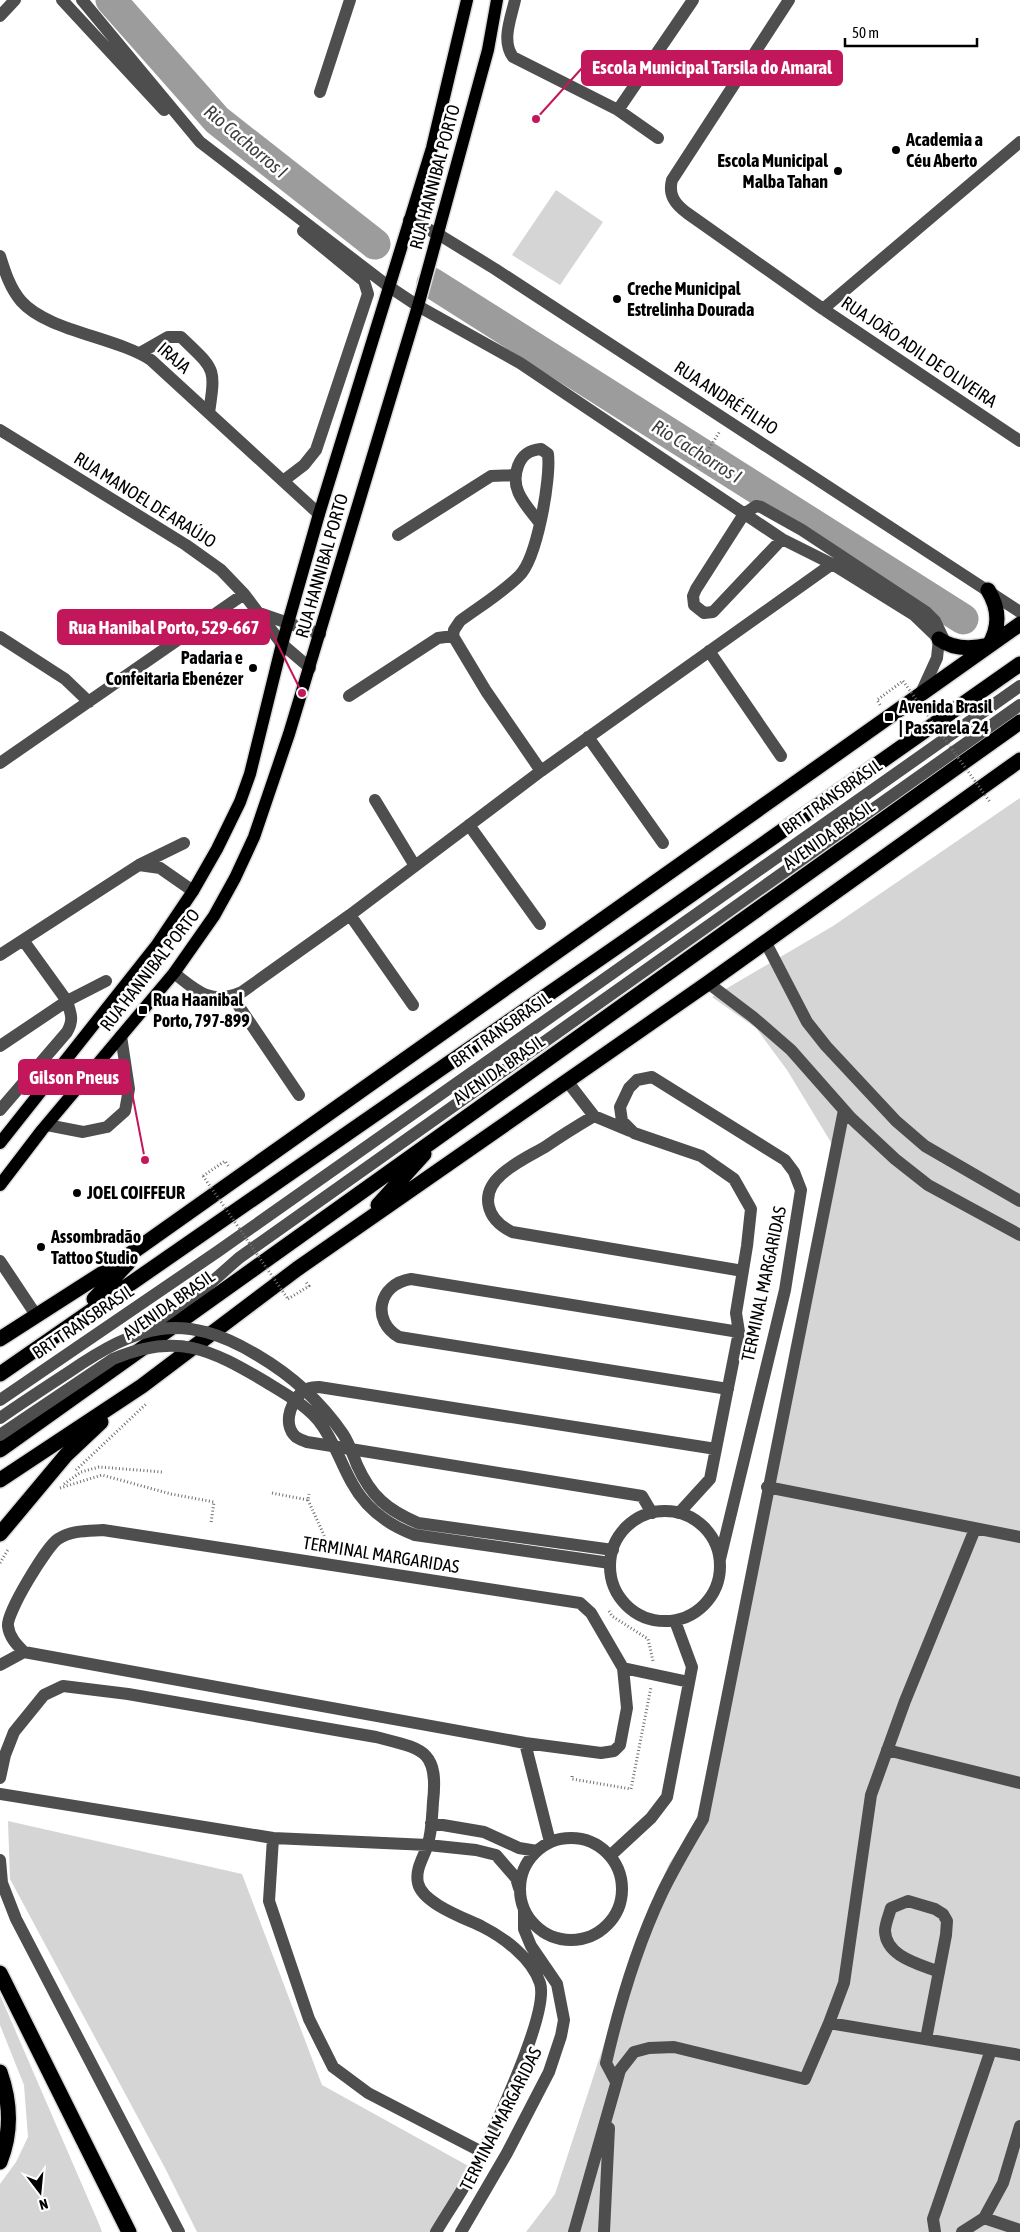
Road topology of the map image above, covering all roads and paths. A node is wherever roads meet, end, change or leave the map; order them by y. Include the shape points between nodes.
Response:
1 (15, 0) edge
2 (62, 0) edge
3 (82, 0) edge
4 (350, 0) edge
5 (467, 0) edge
6 (497, 0) edge
7 (515, 0) edge
8 (693, 0) edge
9 (789, 0) edge
10 (0, 16) edge
11 (320, 92) dead end
12 (618, 110) junction
13 (658, 138) dead end
14 (1020, 142) edge
15 (409, 220) junction
16 (438, 234) junction
17 (0, 256) edge
18 (388, 286) junction
19 (418, 306) junction
20 (823, 309) junction
21 (140, 353) junction
22 (209, 413) junction
23 (722, 429) dead end
24 (0, 430) edge
25 (1020, 441) edge
26 (695, 470) dead end
27 (514, 475) junction
28 (283, 481) junction
29 (319, 514) junction
30 (744, 514) junction
31 (539, 522) junction
32 (398, 535) dead end
33 (782, 539) junction
34 (832, 564) junction
35 (988, 590) junction
36 (244, 594) junction
37 (1020, 612) edge
38 (259, 613) junction
39 (288, 624) junction
40 (1020, 624) edge
41 (320, 634) junction
42 (453, 636) junction
43 (0, 638) edge
44 (942, 641) junction
45 (282, 644) junction
46 (990, 645) junction
47 (709, 651) junction
48 (1020, 664) edge
49 (310, 668) junction
50 (1020, 686) edge
51 (922, 691) junction
52 (349, 696) dead end
53 (877, 700) dead end
54 (89, 702) junction
55 (1020, 705) edge
56 (1020, 722) edge
57 (588, 737) junction
58 (781, 756) dead end
59 (1020, 760) edge
60 (0, 763) edge
61 (541, 771) junction
62 (375, 800) dead end
63 (990, 802) dead end
64 (470, 825) junction
65 (184, 843) dead end
66 (663, 843) dead end
67 (139, 864) junction
68 (415, 866) junction
69 (193, 891) junction
70 (350, 915) junction
71 (540, 924) dead end
72 (23, 940) junction
73 (765, 942) junction
74 (0, 955) edge
75 (174, 973) junction
76 (106, 981) dead end
77 (708, 983) junction
78 (232, 996) junction
79 (67, 1001) junction
80 (413, 1006) dead end
81 (121, 1036) junction
82 (0, 1046) edge
83 (567, 1081) junction
84 (299, 1095) dead end
85 (0, 1110) edge
86 (844, 1110) junction
87 (594, 1116) junction
88 (46, 1125) junction
89 (444, 1132) junction
90 (634, 1133) junction
91 (0, 1143) edge
92 (225, 1161) dead end
93 (0, 1185) edge
94 (1020, 1201) edge
95 (360, 1225) junction
96 (1020, 1235) edge
97 (151, 1238) junction
98 (0, 1261) edge
99 (742, 1272) junction
100 (305, 1280) dead end
101 (297, 1286) dead end
102 (309, 1286) dead end
103 (290, 1292) dead end
104 (282, 1297) dead end
105 (36, 1315) junction
106 (74, 1321) junction
107 (740, 1332) junction
108 (0, 1339) edge
109 (120, 1362) junction
110 (0, 1374) edge
111 (142, 1386) junction
112 (728, 1389) junction
113 (0, 1400) edge
114 (147, 1403) dead end
115 (0, 1418) edge
116 (0, 1434) edge
117 (716, 1449) junction
118 (0, 1450) edge
119 (162, 1472) dead end
120 (0, 1480) edge
121 (768, 1487) junction
122 (57, 1489) junction
123 (272, 1493) dead end
124 (309, 1494) dead end
125 (308, 1500) junction
126 (652, 1513) junction
127 (679, 1513) junction
128 (211, 1523) dead end
129 (975, 1529) junction
130 (0, 1534) edge
131 (1020, 1536) edge
132 (328, 1544) dead end
133 (11, 1546) dead end
134 (612, 1550) junction
135 (720, 1558) junction
136 (0, 1563) edge
137 (610, 1563) junction
138 (675, 1621) junction
139 (24, 1652) junction
140 (0, 1665) edge
141 (624, 1668) junction
142 (689, 1682) junction
143 (525, 1743) junction
144 (887, 1750) junction
145 (0, 1778) edge
146 (1020, 1782) edge
147 (0, 1794) edge
148 (431, 1823) junction
149 (273, 1838) junction
150 (550, 1842) junction
151 (428, 1845) junction
152 (537, 1851) junction
153 (611, 1855) junction
154 (0, 1860) edge
155 (519, 1888) junction
156 (524, 1910) junction
157 (939, 1972) junction
158 (0, 1974) edge
159 (829, 2023) junction
160 (926, 2039) junction
161 (991, 2050) junction
162 (1020, 2055) edge
163 (0, 2072) edge
164 (616, 2082) junction
165 (610, 2105) junction
166 (1020, 2126) edge
167 (482, 2152) junction
168 (0, 2162) edge
169 (984, 2218) junction
170 (1020, 2230) edge
171 (129, 2232) edge
172 (179, 2232) edge
173 (436, 2232) edge
174 (461, 2232) edge
175 (574, 2232) edge
176 (604, 2232) edge
177 (935, 2232) edge
178 (962, 2232) edge

1 - 10 street
2 - 28 street via 202,149 364,281 367,287 368,294 316,450 304,465
3 - 18 street via 200,142
4 - 11 street
5 - 15 main road, RUA HANNIBAL PORTO via 432,148
6 - 16 main road, RUA HANNIBAL PORTO via 488,50
7 - 12 street via 507,39 508,50 513,57
8 - 12 street
9 - 20 street, RUA JOÃO ADIL DE OLIVEIRA via 670,187 679,208
12 - 13 street
14 - 20 street, RUA JOÃO ADIL DE OLIVEIRA
15 - 16 street, RUA ANDRÉ FILHO
15 - 18 main road, RUA HANNIBAL PORTO
16 - 19 main road, RUA HANNIBAL PORTO
16 - 35 street, RUA ANDRÉ FILHO
17 - 21 street, IRAJA via 14,291 33,312
18 - 19 street
18 - 29 main road, RUA HANNIBAL PORTO
19 - 30 street via 520,363
19 - 41 main road, RUA HANNIBAL PORTO
20 - 25 street, RUA JOÃO ADIL DE OLIVEIRA
21 - 22 street, IRAJA
21 - 22 street via 168,337 181,337 212,371 214,380
22 - 28 street, IRAJA
23 - 26 path
24 - 36 street, RUA MANOEL DE ARAÚJO via 186,545 221,570
27 - 31 street via 521,498
27 - 31 street via 520,460 530,450 541,448 548,454 550,469
27 - 32 street via 491,476
28 - 29 street, IRAJA
29 - 39 main road, RUA HANNIBAL PORTO
30 - 33 street
30 - 33 street via 692,596 698,610 713,612
30 - 44 street via 756,506 761,507 802,530 926,612 935,621
31 - 42 street via 533,552 519,576 460,621
33 - 34 street
34 - 44 street via 914,615
34 - 47 street
35 - 37 street, RUA ANDRÉ FILHO
35 - 46 highway via 994,599 998,620
36 - 38 street, RUA MANOEL DE ARAÚJO
36 - 54 street
38 - 39 street
38 - 45 street, RUA MANOEL DE ARAÚJO
39 - 41 street
39 - 45 main road, RUA HANNIBAL PORTO
40 - 46 highway
41 - 49 main road, RUA HANNIBAL PORTO
42 - 52 street via 438,638
42 - 61 street
43 - 54 street via 65,679
44 - 46 highway via 966,648
44 - 51 street
45 - 49 street, RUA MANOEL DE ARAÚJO
45 - 69 main road, RUA HANNIBAL PORTO via 240,802
46 - 51 highway
47 - 57 street
47 - 58 street
48 - 106 highway, AVENIDA BRASIL
49 - 75 main road, RUA HANNIBAL PORTO via 254,837 214,916
50 - 113 street, BRT TRANSBRASIL via 217,1252
51 - 97 highway
53 - 63 path, bridge via 903,681
54 - 60 street
55 - 109 street, BRT TRANSBRASIL via 240,1258
56 - 89 highway, AVENIDA BRASIL
57 - 61 street
57 - 66 street
59 - 73 highway
61 - 64 street
62 - 68 street
64 - 68 street
64 - 71 street
65 - 67 street
67 - 69 street via 160,868
67 - 72 street
68 - 70 street
69 - 91 main road, RUA HANNIBAL PORTO via 156,946
70 - 78 street
70 - 80 street
72 - 74 street
72 - 79 street
73 - 77 highway
73 - 94 street via 807,1022 896,1121 925,1146
75 - 78 street via 203,994 222,998
75 - 81 main road, RUA HANNIBAL PORTO
76 - 79 street
77 - 83 highway
77 - 86 street via 753,1016 791,1050
78 - 84 street
79 - 82 street
79 - 85 street via 72,1024
81 - 88 main road, RUA HANNIBAL PORTO
81 - 88 street via 129,1089 125,1111 107,1127 83,1132
83 - 87 street
83 - 95 highway
86 - 96 street via 894,1159 928,1185
86 - 121 street
87 - 90 street, TERMINAL MARGARIDAS
87 - 99 street, TERMINAL MARGARIDAS via 502,1174 488,1192 488,1206 494,1219 512,1232
88 - 93 main road, RUA HANNIBAL PORTO
89 - 95 highway
89 - 109 highway, AVENIDA BRASIL
90 - 99 street, TERMINAL MARGARIDAS via 702,1156 734,1179 751,1209
90 - 135 street, TERMINAL MARGARIDAS via 622,1121 620,1107 628,1088 637,1080 652,1078 785,1160 801,1190 785,1290
92 - 102 path, bridge via 203,1176 288,1299
95 - 111 highway
97 - 105 highway
97 - 106 highway
98 - 105 street
99 - 107 street, TERMINAL MARGARIDAS via 736,1313
100 - 101 path
103 - 104 path
105 - 108 highway
106 - 110 highway, AVENIDA BRASIL
107 - 112 street, TERMINAL MARGARIDAS
107 - 112 street, TERMINAL MARGARIDAS via 411,1279 391,1286 382,1303 386,1325 399,1338
109 - 118 highway, AVENIDA BRASIL
111 - 120 highway
111 - 130 highway via 66,1455
112 - 117 street, TERMINAL MARGARIDAS
114 - 122 path
115 - 134 street, bridge via 104,1348 125,1338 168,1328 210,1333 234,1342 294,1380 327,1412 344,1436 372,1492 401,1516 418,1523
116 - 137 street, bridge via 121,1356 146,1347 204,1350 224,1358 304,1407 317,1419 333,1441 362,1499 396,1528 414,1535
117 - 126 street via 319,1387 308,1388 298,1396 290,1412 290,1428 296,1437 307,1442 642,1496
117 - 127 street, TERMINAL MARGARIDAS via 710,1480
119 - 122 path via 99,1467 81,1472
121 - 129 street
121 - 164 street via 703,1819 662,1894 637,1956 606,2063
122 - 128 path via 102,1476 214,1502
123 - 125 path
124 - 125 path
125 - 132 path
126 - 127 street, TERMINAL MARGARIDAS
126 - 134 street, TERMINAL MARGARIDAS via 621,1533
127 - 135 street, TERMINAL MARGARIDAS via 694,1519 706,1530 716,1543
129 - 131 street
129 - 144 street
133 - 136 path
134 - 137 street, TERMINAL MARGARIDAS
135 - 138 street, TERMINAL MARGARIDAS via 720,1575 715,1591 705,1605
137 - 138 street, TERMINAL MARGARIDAS via 611,1580 628,1608 642,1617
138 - 142 street via 692,1667
139 - 140 street
139 - 141 street, TERMINAL MARGARIDAS via 14,1642 8,1626 10,1614 44,1555 56,1540 73,1532 103,1530 580,1603 592,1613
139 - 143 street, TERMINAL MARGARIDAS
141 - 142 street
141 - 143 street, TERMINAL MARGARIDAS via 627,1708 620,1745 614,1751 601,1753
142 - 153 street via 667,1797 651,1818
143 - 150 street
144 - 146 street
144 - 159 street via 871,1795 844,1983
145 - 148 street via 4,1754 14,1732 44,1694 63,1686 128,1694 376,1737 414,1747 431,1761 436,1778
147 - 149 street
148 - 151 street
148 - 152 street via 484,1832 519,1848
149 - 151 street
149 - 167 street via 269,1901 309,2019 333,2067 368,2093
150 - 152 street
150 - 153 street via 565,1838 583,1839 599,1845
151 - 155 street via 496,1855 516,1878
151 - 167 street via 419,1867 417,1880 420,1891 440,1907 496,1934 524,1956 541,1983 539,2014 528,2049
152 - 155 street via 524,1868
153 - 156 street, TERMINAL MARGARIDAS via 623,1882 623,1898 607,1927 593,1936 576,1941 560,1940 545,1934 532,1923
154 - 172 street via 2,1883 16,1920
155 - 156 street, TERMINAL MARGARIDAS
156 - 174 street, TERMINAL MARGARIDAS via 524,1928 531,1946 557,1984 564,2020 562,2036 549,2072
157 - 157 street via 947,1921 943,1914 908,1901 891,1908 885,1929 891,1949
157 - 160 street
158 - 171 highway
159 - 160 street
159 - 164 street via 805,2079 674,2047 634,2052 620,2070
160 - 161 street
161 - 162 street
161 - 177 street via 933,2219
163 - 168 highway via 9,2103 9,2132
164 - 165 street
165 - 175 street
165 - 176 street
166 - 169 street via 1003,2183
167 - 173 street
169 - 170 street
169 - 178 street

